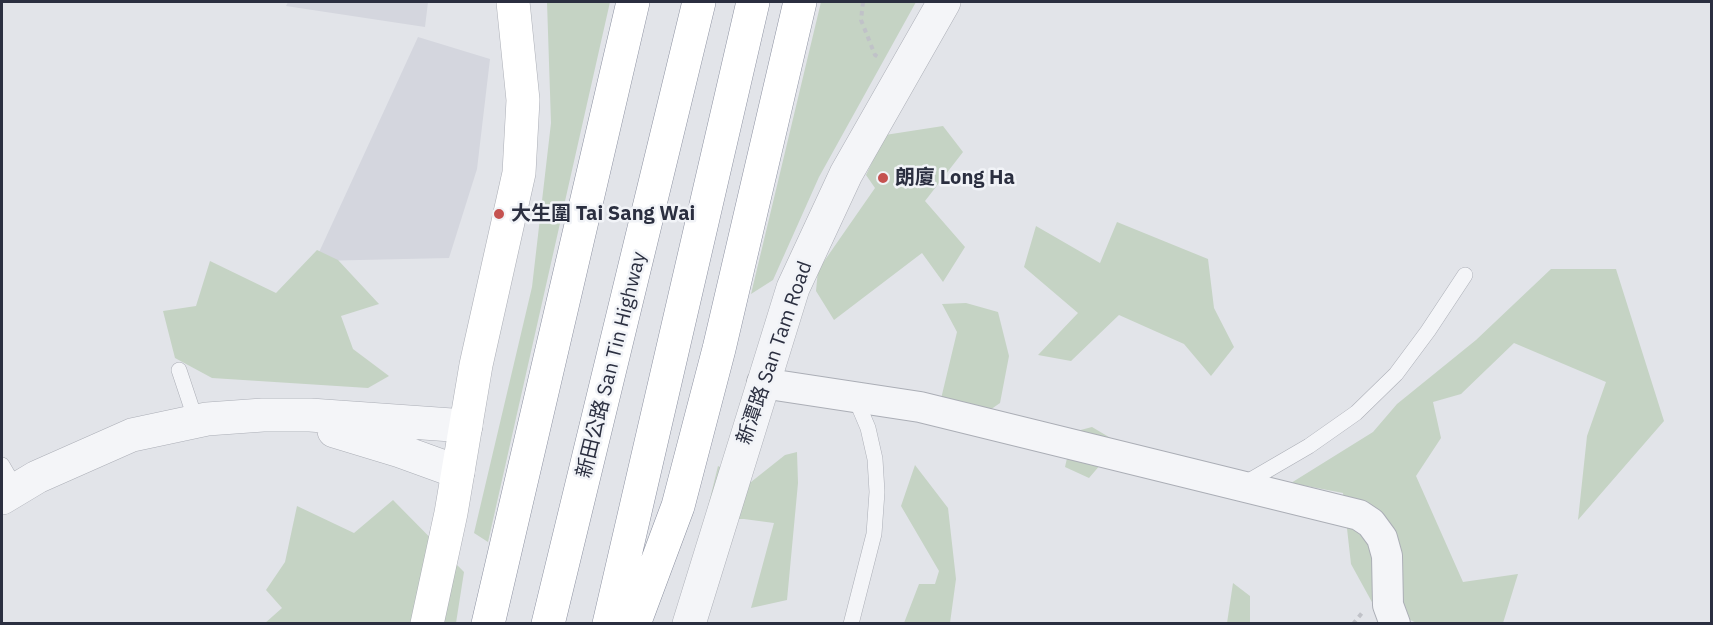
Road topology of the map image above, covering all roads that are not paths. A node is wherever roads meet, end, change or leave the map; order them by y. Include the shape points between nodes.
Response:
1 (513, 2) edge
2 (633, 2) edge
3 (699, 2) edge
4 (753, 2) edge
5 (800, 2) edge
6 (944, 2) edge
7 (1465, 275) dead end
8 (179, 370) dead end
9 (762, 383) junction
10 (854, 395) junction
11 (209, 420) junction
12 (466, 426) junction
13 (458, 472) junction
14 (6, 484) edge
15 (1239, 487) junction
16 (427, 624) edge
17 (488, 624) edge
18 (548, 624) edge
19 (609, 624) edge
20 (634, 624) edge
21 (689, 624) edge
22 (851, 624) edge
23 (1395, 624) edge

1 - 12 main road via 523,100 519,173 494,276
2 - 17 main road
3 - 18 main road, 新田公路 San Tin Highway
4 - 19 main road
5 - 20 main road via 681,495
6 - 9 street, 新潭路 San Tam Road via 846,174 793,288
7 - 15 lane via 1396,374 1356,413
8 - 11 lane
9 - 10 street
9 - 21 street, 新潭路 San Tam Road
10 - 15 street via 920,407
10 - 22 lane via 868,428 877,492 874,534
11 - 12 street via 310,415
11 - 13 street via 332,430
11 - 14 street via 132,435
12 - 13 main road
13 - 16 main road
15 - 23 street via 1359,515 1371,523 1382,538 1387,556 1388,605

